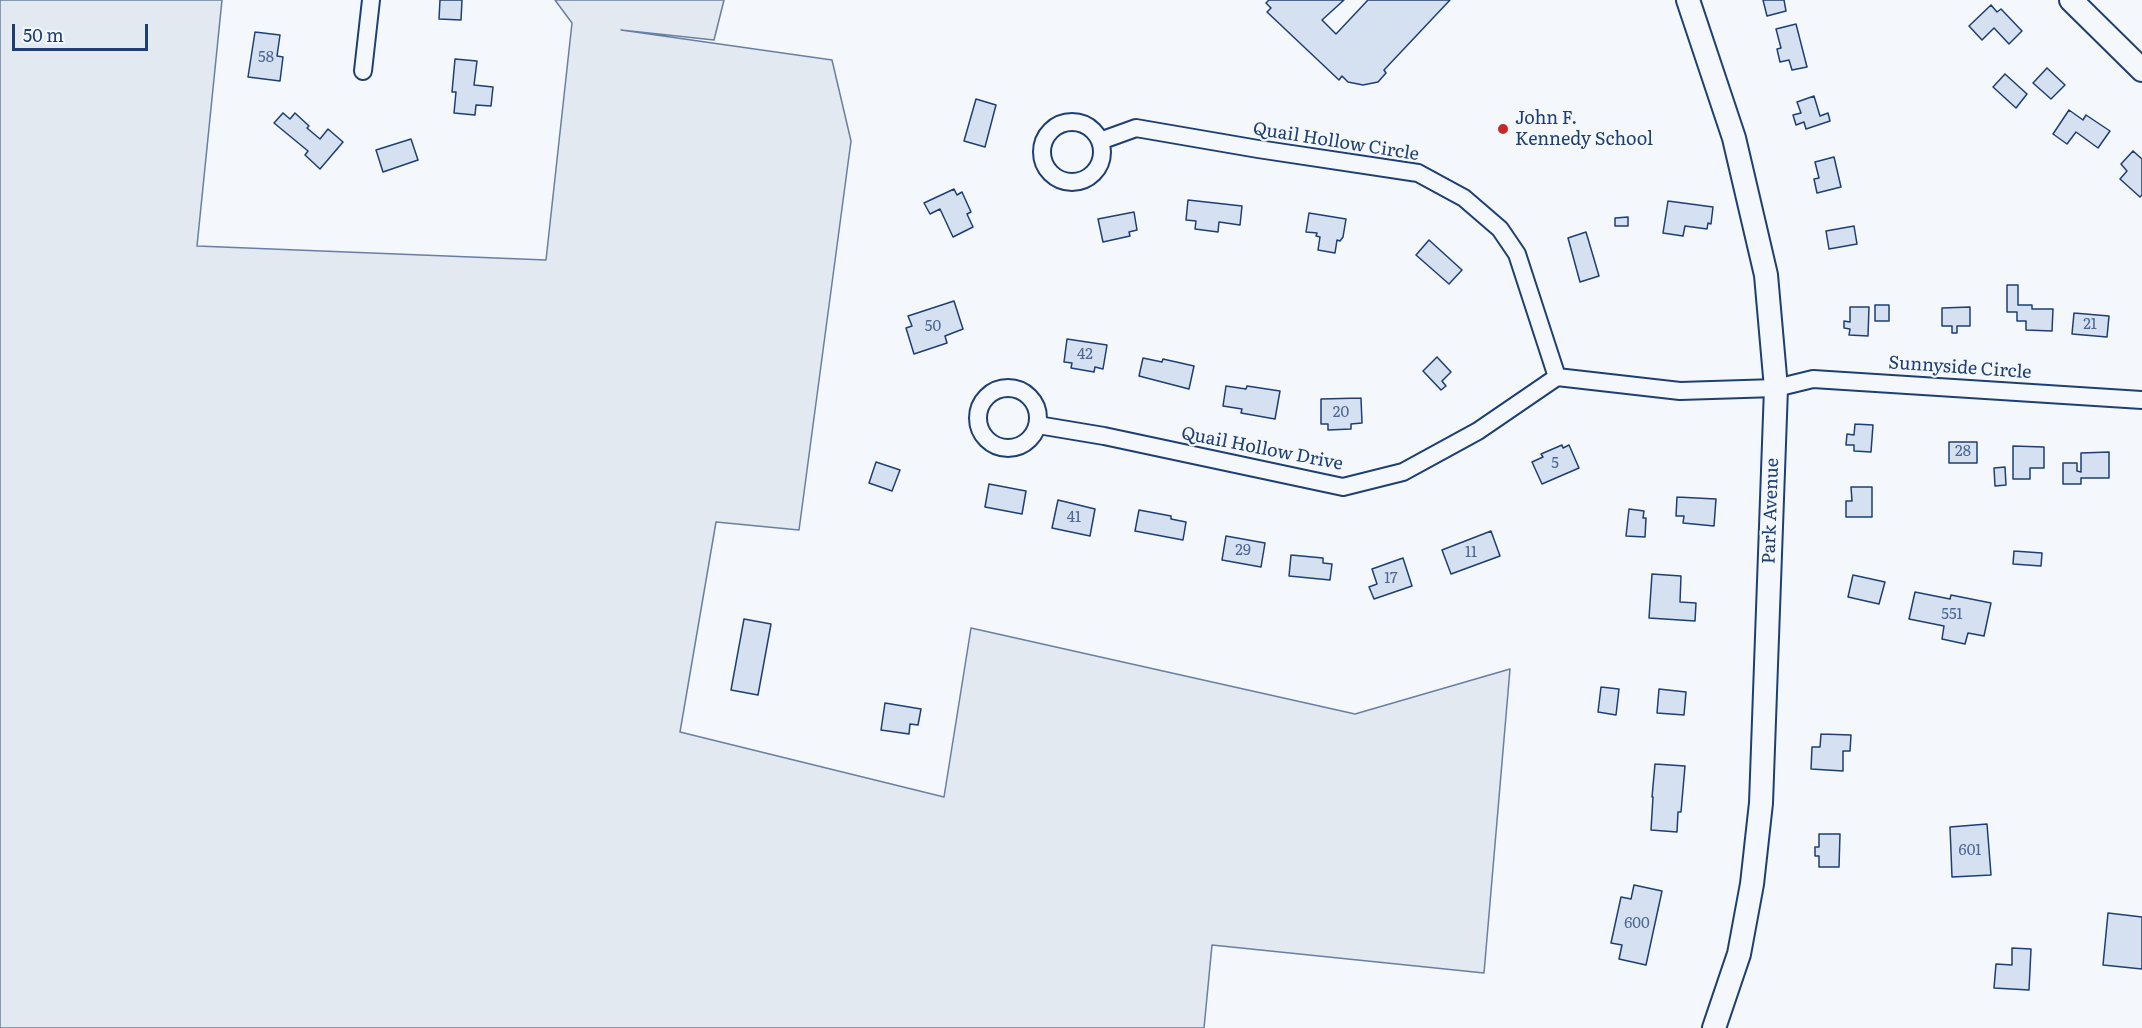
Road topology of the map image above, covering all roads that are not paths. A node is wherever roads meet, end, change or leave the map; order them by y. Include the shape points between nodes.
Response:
1 (372, 0) edge
2 (1688, 0) edge
3 (2072, 0) edge
4 (2142, 70) edge
5 (363, 71) dead end
6 (1100, 141) dead end
7 (1557, 377) junction
8 (1776, 388) junction
9 (2142, 400) edge
10 (1038, 425) dead end
11 (1714, 1028) edge

1 - 5 street
2 - 8 main road, Park Avenue via 1734,138 1766,275
3 - 4 main road
6 - 7 street, Quail Hollow Circle via 1136,128 1418,173 1464,198 1500,229 1516,254
7 - 8 street via 1680,391
7 - 10 street, Quail Hollow Drive via 1478,431 1402,472 1343,487
8 - 9 street, Sunnyside Circle via 1813,378
8 - 11 main road, Park Avenue via 1761,803 1739,954

